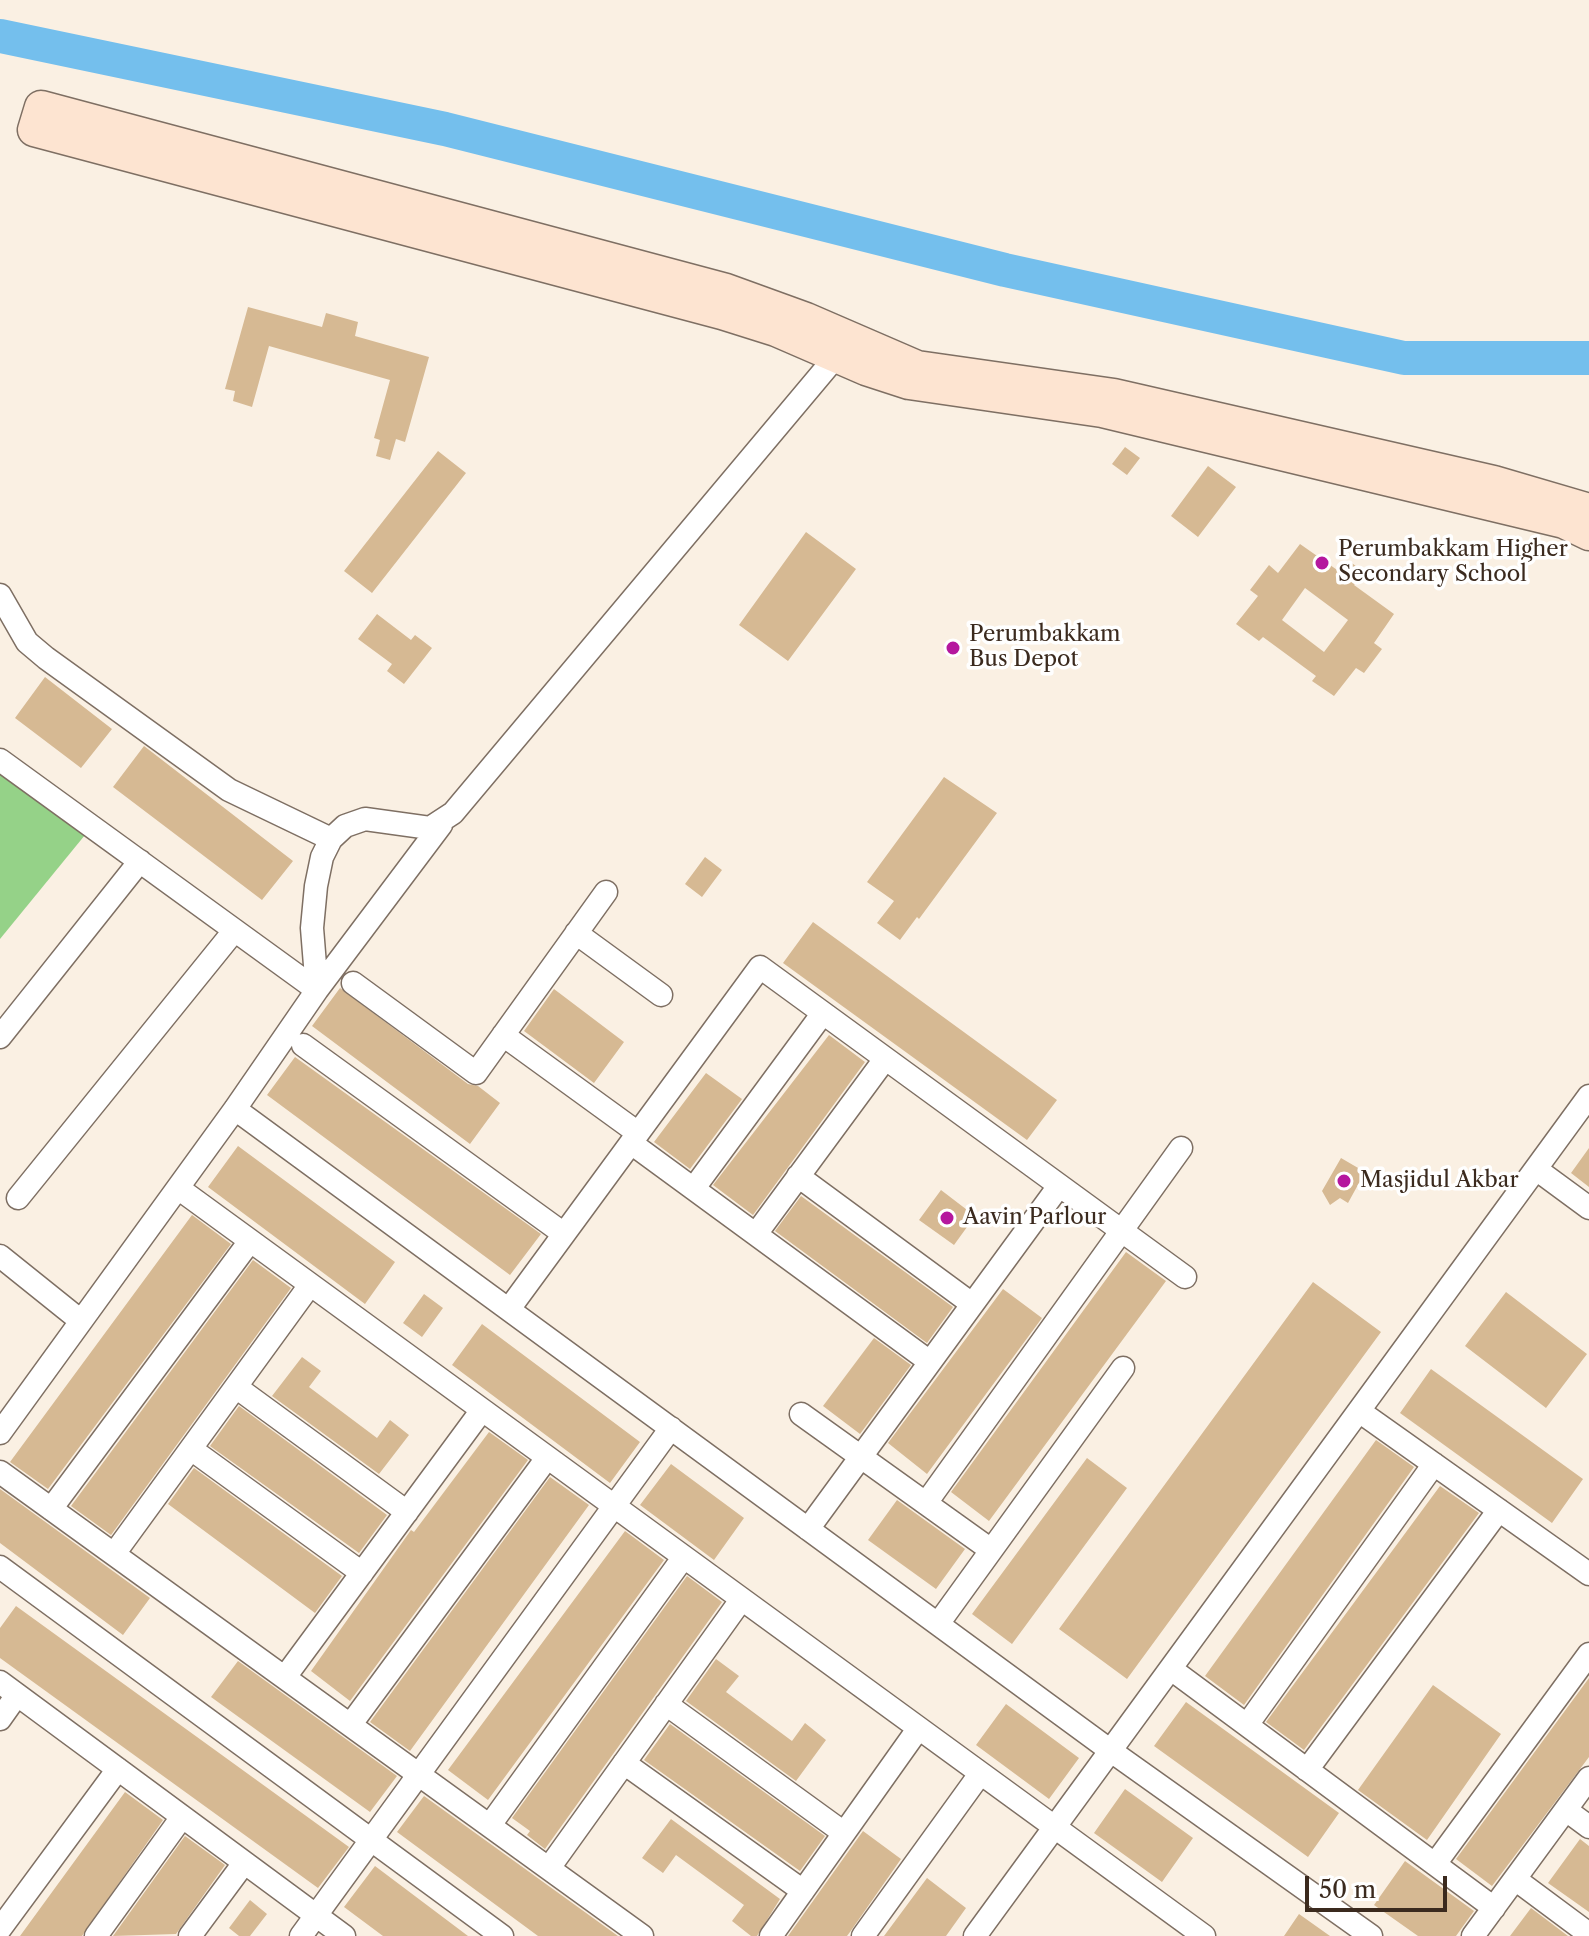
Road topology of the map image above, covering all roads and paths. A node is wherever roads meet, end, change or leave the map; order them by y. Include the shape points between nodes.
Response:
1 (843, 348) junction
2 (1589, 510) edge
3 (1589, 534) edge
4 (0, 595) edge
5 (0, 760) edge
6 (441, 825) junction
7 (331, 839) junction
8 (140, 861) junction
9 (606, 892) dead end
10 (234, 931) junction
11 (576, 933) junction
12 (353, 983) dead end
13 (317, 990) junction
14 (661, 995) dead end
15 (823, 1013) junction
16 (503, 1035) junction
17 (0, 1037) edge
18 (303, 1045) dead end
19 (885, 1059) junction
20 (1589, 1096) edge
21 (235, 1109) junction
22 (635, 1138) junction
23 (1181, 1148) dead end
24 (1536, 1169) junction
25 (798, 1176) junction
26 (1059, 1186) junction
27 (178, 1188) junction
28 (694, 1188) junction
29 (18, 1198) dead end
30 (1589, 1208) edge
31 (1121, 1231) junction
32 (564, 1234) junction
33 (756, 1234) junction
34 (250, 1241) junction
35 (0, 1256) edge
36 (1185, 1277) dead end
37 (310, 1285) junction
38 (972, 1304) junction
39 (509, 1309) junction
40 (81, 1321) junction
41 (930, 1362) junction
42 (1123, 1368) dead end
43 (236, 1387) junction
44 (482, 1410) junction
45 (1359, 1411) junction
46 (801, 1414) dead end
47 (671, 1428) junction
48 (0, 1433) edge
49 (191, 1449) junction
50 (861, 1456) junction
51 (547, 1458) junction
52 (1434, 1464) junction
53 (0, 1472) edge
54 (926, 1503) junction
55 (613, 1507) junction
56 (51, 1509) junction
57 (1499, 1510) junction
58 (407, 1512) junction
59 (808, 1529) junction
60 (991, 1550) junction
61 (114, 1554) junction
62 (683, 1558) junction
63 (0, 1567) edge
64 (362, 1573) junction
65 (1589, 1574) edge
66 (741, 1600) junction
67 (938, 1624) junction
68 (1589, 1654) edge
69 (1171, 1669) junction
70 (285, 1677) junction
71 (9, 1689) edge
72 (666, 1704) junction
73 (0, 1719) edge
74 (351, 1724) junction
75 (1247, 1725) junction
76 (918, 1729) junction
77 (1111, 1751) junction
78 (624, 1763) junction
79 (118, 1769) junction
80 (1307, 1770) junction
81 (419, 1773) junction
82 (980, 1774) junction
83 (1589, 1778) edge
84 (1566, 1810) junction
85 (182, 1817) junction
86 (490, 1825) junction
87 (1589, 1827) edge
88 (1054, 1828) junction
89 (844, 1833) junction
90 (371, 1840) junction
91 (244, 1863) junction
92 (1435, 1864) junction
93 (549, 1868) junction
94 (1515, 1879) junction
95 (803, 1891) junction
96 (1494, 1908) junction
97 (316, 1916) junction
98 (0, 1929) edge
99 (1589, 1934) edge
100 (96, 1936) edge
101 (190, 1936) edge
102 (301, 1936) edge
103 (344, 1936) edge
104 (502, 1936) edge
105 (642, 1936) edge
106 (771, 1936) edge
107 (863, 1936) edge
108 (975, 1936) edge
109 (1204, 1936) edge
110 (1371, 1936) edge
111 (1473, 1936) edge

1 - 1 street via 722,313 34,130 41,107 726,290 806,319
1 - 2 street via 917,367 1114,395 1494,482
1 - 3 street via 909,383 1102,411 1564,522
1 - 6 street
4 - 7 street via 27,642 58,667 229,790
5 - 8 street
6 - 7 street via 365,819 345,826
6 - 13 street
7 - 13 street via 314,900
8 - 10 street
8 - 17 street
9 - 11 street
10 - 13 street
10 - 29 street
11 - 14 street
11 - 16 street
12 - 16 street via 476,1073
13 - 21 street
15 - 19 street
15 - 22 street via 760,967
15 - 28 street
16 - 22 street
18 - 32 street
19 - 25 street
19 - 26 street
20 - 24 street
21 - 27 street
21 - 39 street
22 - 28 street
22 - 32 street
23 - 31 street
24 - 30 street
24 - 45 street
25 - 33 street
25 - 38 street
26 - 31 street
26 - 38 street
27 - 34 street
27 - 40 street
28 - 33 street
31 - 36 street
31 - 54 street
32 - 39 street
33 - 41 street
34 - 37 street
34 - 56 street
35 - 40 street
37 - 43 street
37 - 44 street
38 - 41 street
39 - 47 street
40 - 48 street
41 - 50 street
42 - 60 street
43 - 49 street
43 - 58 street
44 - 51 street
44 - 58 street
45 - 52 street
45 - 69 street
46 - 50 street
47 - 55 street
47 - 59 street
49 - 61 street
49 - 64 street
50 - 54 street
50 - 59 street
51 - 55 street
51 - 74 street
52 - 57 street
52 - 75 street
53 - 56 street
54 - 60 street
55 - 62 street
55 - 81 street
56 - 61 street
57 - 65 street
57 - 80 street
58 - 64 street
59 - 67 street
60 - 67 street
61 - 70 street
62 - 66 street
62 - 86 street
63 - 90 street
64 - 70 street
66 - 72 street
66 - 76 street
67 - 77 street
68 - 92 street
69 - 75 street
69 - 77 street
70 - 74 street
71 - 73 street
71 - 79 street
72 - 78 street
72 - 89 street
74 - 81 street
75 - 80 street
76 - 82 street
76 - 89 street
77 - 88 street
77 - 110 street
78 - 93 street
78 - 95 street
79 - 85 street
79 - 98 street
80 - 92 street
81 - 86 street
81 - 90 street
82 - 88 street
82 - 107 street
83 - 84 street
84 - 87 street
84 - 94 street
85 - 91 street
85 - 100 street
86 - 93 street
88 - 108 street
88 - 109 street
89 - 95 street
90 - 97 street
90 - 104 street
91 - 97 street
91 - 101 street
92 - 96 street
93 - 105 street
94 - 96 street
94 - 99 street
95 - 106 street
96 - 111 street
97 - 102 street
97 - 103 street

